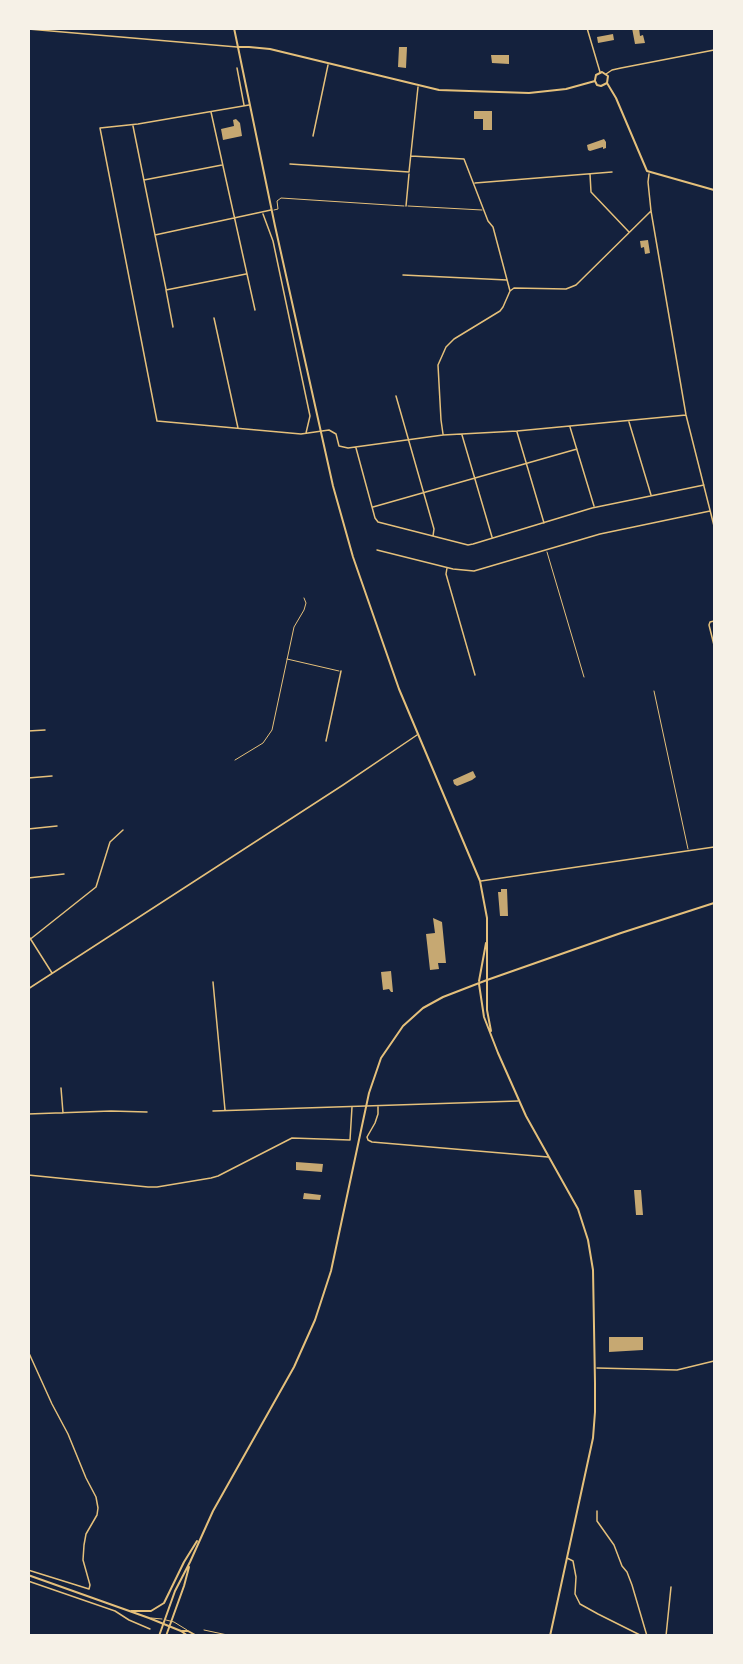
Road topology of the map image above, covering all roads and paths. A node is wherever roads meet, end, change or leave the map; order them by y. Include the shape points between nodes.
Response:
1 (234, 28) edge
2 (587, 28) edge
3 (28, 29) edge
4 (238, 47) junction
5 (714, 50) edge
6 (328, 64) junction
7 (237, 68) dead end
8 (600, 72) junction
9 (606, 74) junction
10 (595, 81) junction
11 (607, 84) junction
12 (418, 86) junction
13 (250, 104) junction
14 (244, 106) junction
15 (211, 111) junction
16 (133, 124) junction
17 (313, 136) dead end
18 (410, 156) junction
19 (223, 164) junction
20 (290, 164) dead end
21 (409, 172) junction
22 (612, 172) dead end
23 (649, 173) junction
24 (590, 174) junction
25 (144, 180) junction
26 (474, 183) junction
27 (714, 190) edge
28 (406, 206) junction
29 (272, 210) junction
30 (484, 210) junction
31 (651, 211) junction
32 (262, 213) junction
33 (235, 218) junction
34 (630, 232) junction
35 (155, 235) junction
36 (246, 274) junction
37 (403, 275) dead end
38 (508, 280) junction
39 (166, 290) junction
40 (510, 291) junction
41 (255, 310) dead end
42 (214, 318) dead end
43 (173, 327) dead end
44 (396, 396) dead end
45 (686, 415) junction
46 (629, 422) junction
47 (570, 427) junction
48 (238, 429) junction
49 (517, 431) junction
50 (320, 432) junction
51 (306, 434) junction
52 (462, 434) junction
53 (443, 435) junction
54 (409, 441) junction
55 (355, 447) junction
56 (577, 449) junction
57 (526, 464) junction
58 (474, 478) junction
59 (704, 485) junction
60 (424, 492) junction
61 (651, 496) junction
62 (372, 507) junction
63 (594, 508) junction
64 (710, 511) junction
65 (544, 523) junction
66 (714, 526) edge
67 (433, 536) junction
68 (492, 538) junction
69 (377, 550) dead end
70 (547, 550) junction
71 (447, 568) junction
72 (304, 597) dead end
73 (714, 621) edge
74 (714, 645) edge
75 (286, 659) junction
76 (341, 671) junction
77 (347, 672) dead end
78 (476, 675) dead end
79 (584, 677) dead end
80 (654, 691) dead end
81 (45, 730) dead end
82 (28, 731) edge
83 (417, 735) junction
84 (326, 741) dead end
85 (235, 760) dead end
86 (52, 776) dead end
87 (28, 778) edge
88 (57, 826) dead end
89 (28, 829) edge
90 (123, 830) dead end
91 (714, 847) edge
92 (689, 851) junction
93 (64, 874) dead end
94 (28, 878) edge
95 (480, 881) junction
96 (714, 903) edge
97 (28, 935) edge
98 (30, 940) edge
99 (487, 940) junction
100 (53, 973) junction
101 (487, 980) junction
102 (213, 982) dead end
103 (479, 983) junction
104 (28, 984) edge
105 (30, 988) edge
106 (491, 1034) junction
107 (61, 1088) dead end
108 (518, 1101) junction
109 (366, 1106) junction
110 (378, 1106) junction
111 (352, 1107) junction
112 (213, 1111) dead end
113 (225, 1111) junction
114 (147, 1112) dead end
115 (63, 1113) junction
116 (28, 1114) edge
117 (550, 1157) junction
118 (28, 1175) edge
119 (28, 1351) edge
120 (714, 1361) edge
121 (595, 1368) junction
122 (597, 1511) dead end
123 (202, 1534) junction
124 (566, 1558) junction
125 (190, 1562) junction
126 (28, 1570) edge
127 (28, 1575) edge
128 (28, 1581) edge
129 (671, 1587) dead end
130 (126, 1610) junction
131 (149, 1618) junction
132 (150, 1629) dead end
133 (204, 1630) dead end
134 (188, 1633) edge
135 (159, 1635) edge
136 (166, 1635) edge
137 (197, 1635) edge
138 (232, 1635) edge
139 (550, 1635) edge
140 (642, 1635) edge
141 (647, 1635) edge
142 (666, 1635) edge

1 - 4 main road
2 - 8 street
3 - 4 street
4 - 6 main road via 270,49
4 - 13 main road
5 - 9 street
6 - 12 main road
6 - 17 street
7 - 14 street
8 - 9 main road
8 - 10 main road
9 - 11 main road
10 - 11 main road via 601,86
10 - 12 main road via 529,93 447,91
11 - 23 main road
12 - 18 street
13 - 14 street
13 - 29 main road
14 - 15 street
15 - 16 street
15 - 19 street
16 - 25 street
16 - 48 street via 100,128 157,421
18 - 21 street
18 - 26 street via 464,159
19 - 25 street
19 - 33 street
20 - 21 street
21 - 28 street
22 - 24 street
23 - 27 main road
23 - 31 street
24 - 26 street
24 - 34 street via 591,192
25 - 35 street
26 - 30 street
28 - 29 lane via 281,198 277,201 278,209
28 - 30 lane
29 - 32 street
29 - 50 main road
30 - 38 street
31 - 34 street
31 - 45 street
32 - 33 street
32 - 51 street via 273,241 310,416
33 - 35 street
33 - 36 street
34 - 40 street via 573,287
35 - 39 street
36 - 39 street
36 - 41 street
37 - 38 street
38 - 40 street
39 - 43 street
40 - 53 street via 500,311 454,339 443,351 438,366
42 - 48 street
44 - 54 street
45 - 46 street
45 - 59 street
46 - 47 street
46 - 61 street
47 - 49 street
47 - 56 street
48 - 51 street
49 - 52 street
49 - 57 street
50 - 51 street
50 - 55 street via 334,431 341,447
50 - 83 main road via 351,548
52 - 53 street
52 - 58 street
53 - 54 street
54 - 55 street
54 - 60 street
55 - 62 street
56 - 57 street
56 - 63 street
57 - 58 street
57 - 65 street
58 - 60 street
58 - 68 street
59 - 61 street
59 - 64 street
60 - 62 street
60 - 67 street
61 - 63 street
62 - 67 street via 380,524
63 - 65 street
64 - 66 street
64 - 70 street via 600,534
65 - 68 street
67 - 68 street via 468,545
69 - 71 street
70 - 71 street via 476,570
70 - 79 lane
71 - 78 street
72 - 75 lane via 304,610 294,627
73 - 74 street via 709,625
75 - 76 lane
75 - 85 lane via 272,730 263,743
76 - 77 lane
76 - 84 street
80 - 92 lane
81 - 82 street
83 - 95 main road
83 - 100 street
86 - 87 street
88 - 89 street
90 - 98 street via 110,842 96,887
91 - 92 street
92 - 95 street
93 - 94 street
95 - 99 main road
96 - 101 main road
97 - 98 street
98 - 100 street
99 - 101 main road
99 - 103 main road
100 - 105 street
101 - 103 main road
101 - 106 main road
102 - 113 street
103 - 106 main road
103 - 109 main road via 432,1002 403,1026 379,1062
104 - 105 street
106 - 108 main road
107 - 115 street
108 - 110 street
108 - 117 main road
109 - 110 street
109 - 111 street
109 - 123 main road via 331,1271 315,1320 294,1367
110 - 117 street via 367,1137 372,1142
111 - 113 street
111 - 118 street via 350,1140 292,1138 215,1177 148,1187
112 - 113 street
114 - 115 street
115 - 116 street
117 - 121 main road via 575,1203 589,1245 594,1278
119 - 126 street via 98,1508 84,1545 89,1589
120 - 121 street via 677,1370
121 - 124 main road via 593,1438
122 - 141 street via 597,1521 627,1572
123 - 125 main road
123 - 130 main road via 166,1600 147,1612
124 - 139 main road
124 - 140 street via 573,1561 575,1594 580,1604
125 - 135 main road
125 - 136 main road
127 - 130 main road
128 - 132 street via 115,1611
129 - 142 street
130 - 131 main road
131 - 134 main road
131 - 134 lane via 174,1622
133 - 138 lane
134 - 137 main road

